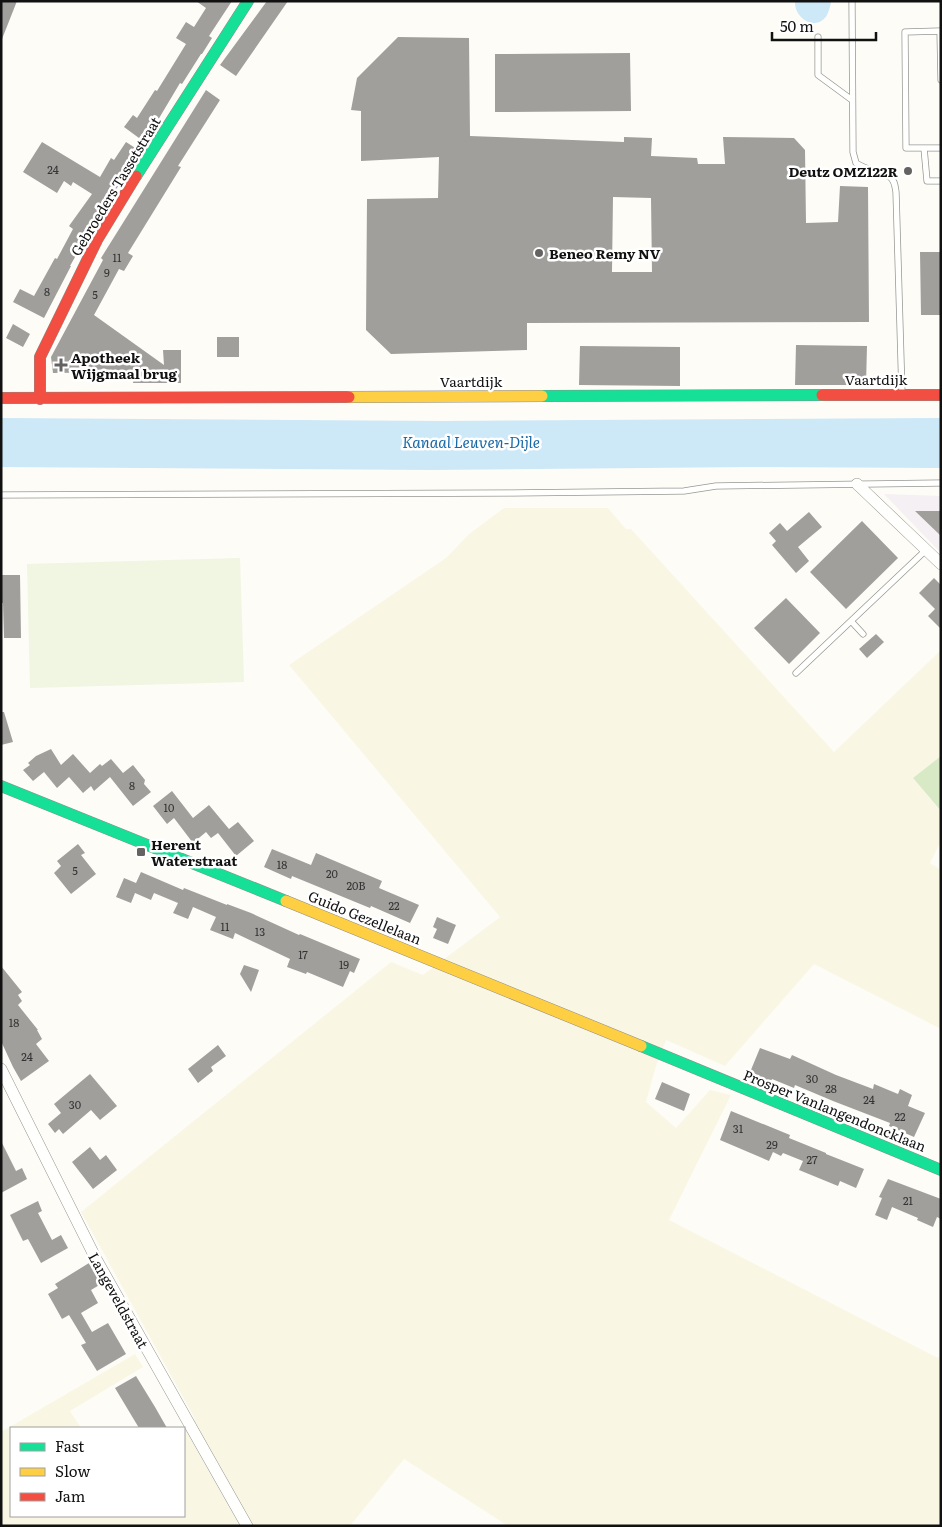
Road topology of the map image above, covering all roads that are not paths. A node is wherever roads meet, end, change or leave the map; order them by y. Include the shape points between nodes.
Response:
1 (248, 1) edge
2 (852, 1) edge
3 (818, 37) dead end
4 (941, 80) edge
5 (852, 100) junction
6 (924, 148) junction
7 (941, 148) edge
8 (941, 181) edge
9 (902, 394) junction
10 (941, 395) edge
11 (1, 398) edge
12 (40, 399) junction
13 (941, 483) edge
14 (856, 484) junction
15 (1, 495) edge
16 (926, 550) junction
17 (941, 564) edge
18 (851, 621) junction
19 (863, 634) dead end
20 (796, 673) dead end
21 (1, 786) edge
22 (1, 1069) edge
23 (718, 1078) joint
24 (941, 1170) edge
25 (247, 1526) edge

1 - 12 street, Gebroeders Tassetstraat via 97,240 40,357
2 - 5 lane
3 - 5 lane via 818,75
4 - 6 lane via 940,32 905,32 906,148
5 - 9 lane via 856,163 890,177 896,192
6 - 7 lane
6 - 8 lane via 926,181
9 - 10 street, Vaartdijk
9 - 12 street, Vaartdijk
11 - 12 street, Vaartdijk
13 - 14 lane
14 - 15 lane via 512,494
14 - 16 street
16 - 17 street
16 - 18 lane
18 - 19 lane
18 - 20 lane
21 - 23 street, Guido Gezellelaan
22 - 25 street, Langeveldstraat via 96,1259
23 - 24 street, Prosper Vanlangendoncklaan

